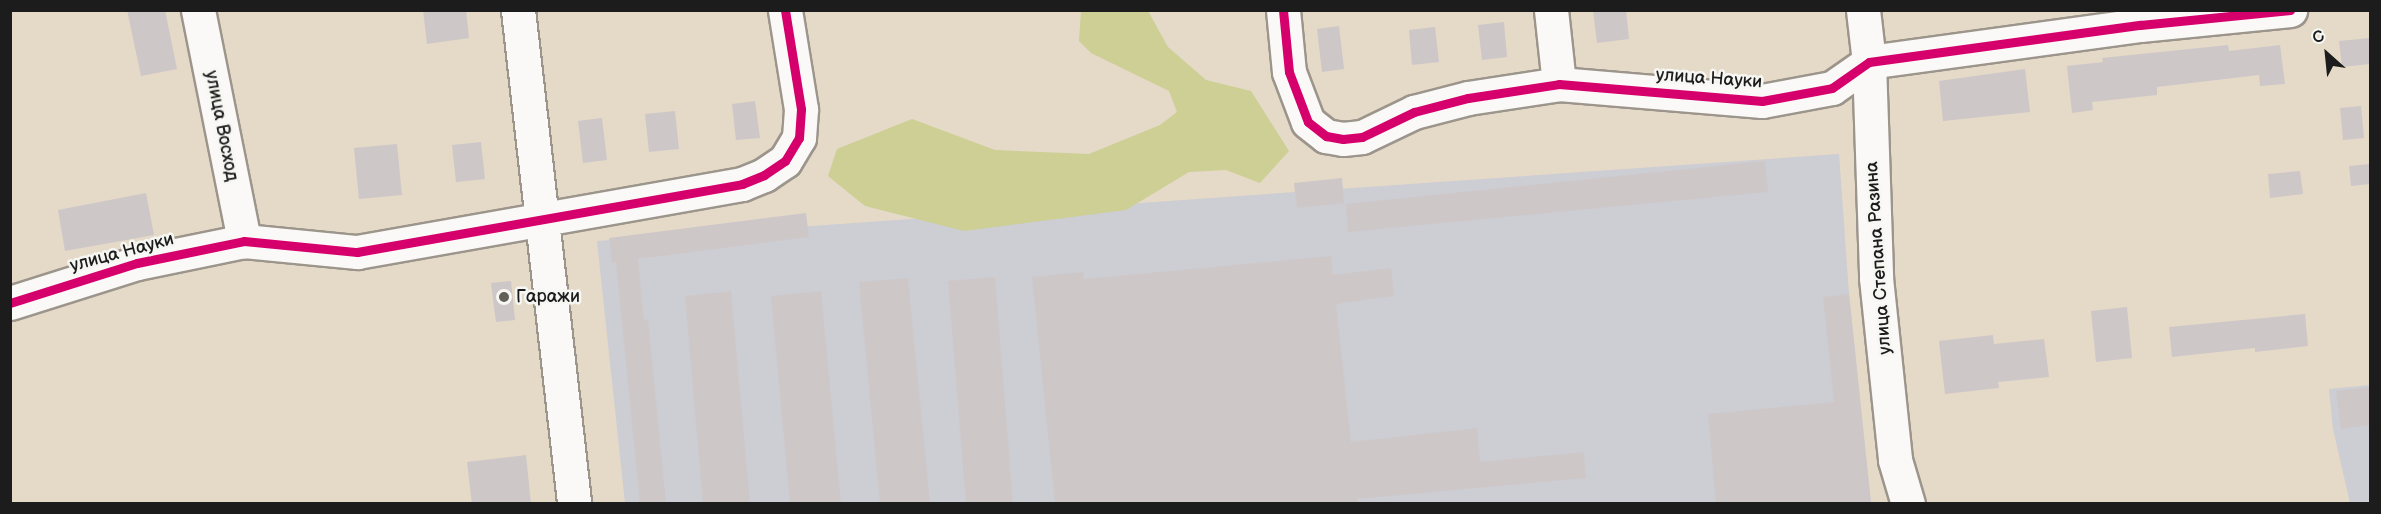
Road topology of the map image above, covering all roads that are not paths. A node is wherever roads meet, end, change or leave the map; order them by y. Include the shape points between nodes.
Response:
1 (198, 10) edge
2 (518, 10) edge
3 (785, 10) edge
4 (1282, 10) edge
5 (1551, 10) edge
6 (1863, 10) edge
7 (2290, 10) edge
8 (2139, 18) edge
9 (1869, 62) junction
10 (1559, 84) junction
11 (541, 219) junction
12 (244, 241) junction
13 (10, 303) edge
14 (574, 504) edge
15 (1908, 504) edge

1 - 12 street, улица Восход
2 - 11 street
3 - 11 street, улица Науки via 801,109 799,138 785,161 742,184
4 - 10 street, улица Науки via 1290,72 1308,122 1326,136 1362,137 1414,112 1468,98
5 - 10 street
6 - 9 street, улица Степана Разина
7 - 8 street, улица Науки
8 - 9 street, улица Науки
9 - 10 street, улица Науки via 1832,88 1762,101
9 - 15 street, улица Степана Разина via 1876,278 1896,460
11 - 12 street, улица Науки via 357,252
11 - 14 street
12 - 13 street, улица Науки via 137,263

